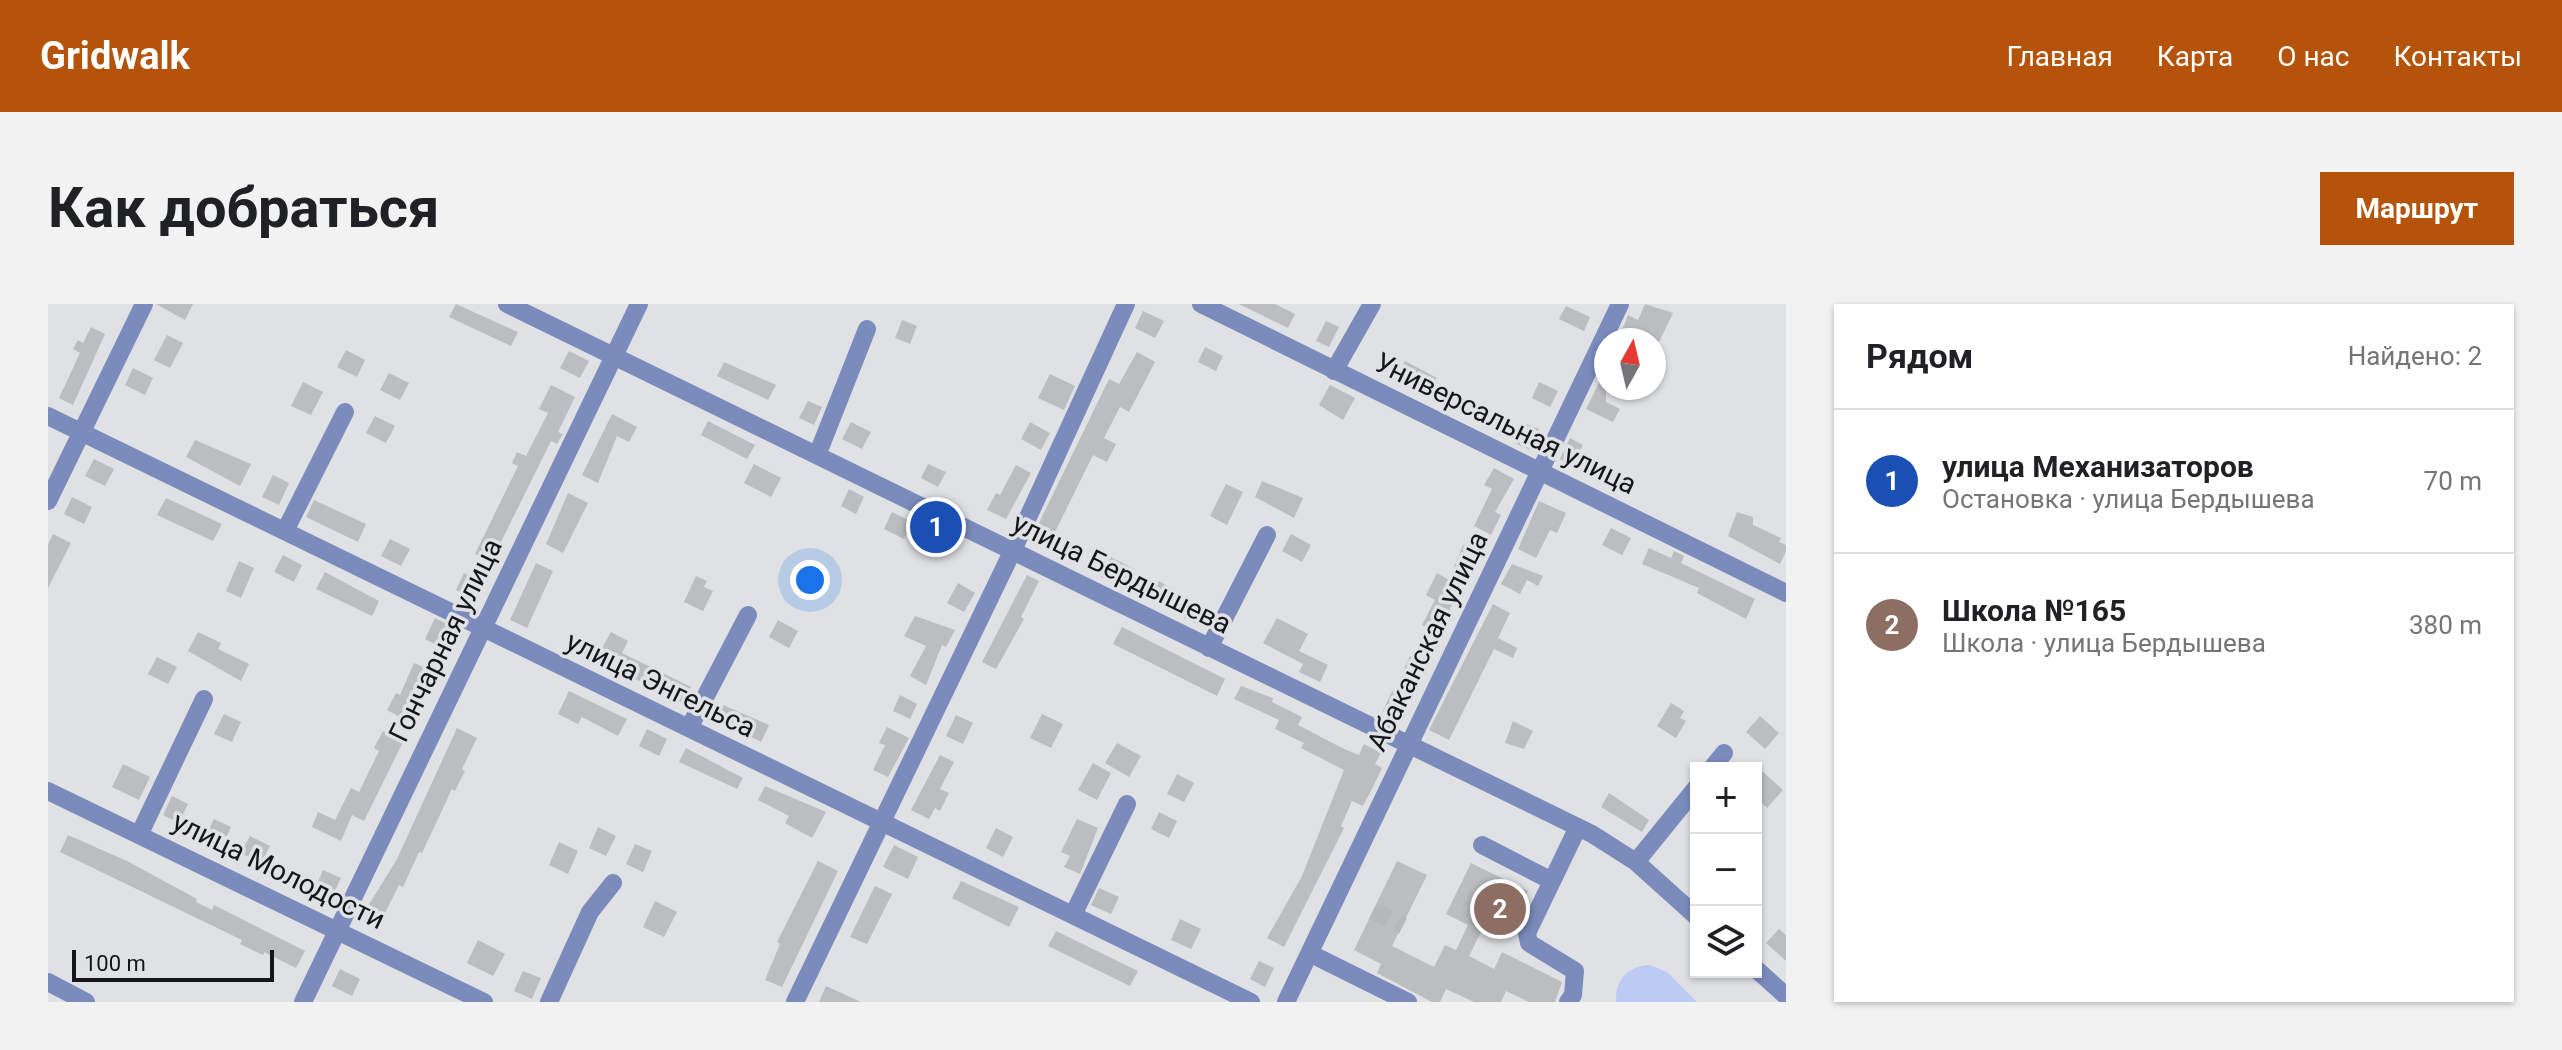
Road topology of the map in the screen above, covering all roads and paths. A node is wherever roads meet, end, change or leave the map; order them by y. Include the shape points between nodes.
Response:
1 (144, 304) edge
2 (507, 304) edge
3 (639, 304) edge
4 (1126, 304) edge
5 (1201, 304) edge
6 (1372, 304) edge
7 (1620, 304) edge
8 (867, 329) dead end
9 (615, 354) junction
10 (1334, 371) junction
11 (345, 412) dead end
12 (48, 416) edge
13 (81, 432) junction
14 (818, 453) junction
15 (1541, 469) junction
16 (48, 501) edge
17 (285, 531) junction
18 (1267, 535) dead end
19 (1013, 550) junction
20 (1786, 593) edge
21 (748, 615) dead end
22 (482, 629) junction
23 (1209, 648) junction
24 (204, 699) dead end
25 (689, 728) junction
26 (1408, 743) junction
27 (1724, 753) dead end
28 (1717, 762) edge
29 (48, 791) edge
30 (1690, 795) edge
31 (1127, 804) dead end
32 (882, 821) junction
33 (1578, 827) junction
34 (140, 833) junction
35 (1482, 845) dead end
36 (1636, 862) junction
37 (1550, 880) junction
38 (613, 883) dead end
39 (1690, 911) edge
40 (1073, 915) junction
41 (335, 929) junction
42 (1311, 954) junction
43 (1762, 974) edge
44 (48, 982) edge
45 (1786, 996) edge
46 (86, 1002) edge
47 (303, 1002) edge
48 (484, 1002) edge
49 (549, 1002) edge
50 (795, 1002) edge
51 (1251, 1002) edge
52 (1286, 1002) edge
53 (1408, 1002) edge
54 (1568, 1002) edge

1 - 13 street
2 - 9 street, улица Бердышева
3 - 9 street, Гончарная улица
4 - 19 street
5 - 10 street, Универсальная улица
6 - 10 street
7 - 15 street, Абаканская улица
8 - 14 street
9 - 14 street, улица Бердышева
9 - 22 street, Гончарная улица
10 - 15 street, Универсальная улица
11 - 17 street
12 - 13 street, улица Энгельса
13 - 16 street
13 - 17 street, улица Энгельса
14 - 19 street, улица Бердышева
15 - 20 street, Универсальная улица
15 - 26 street, Абаканская улица
17 - 22 street, улица Энгельса
18 - 23 street
19 - 23 street, улица Бердышева
19 - 32 street
21 - 25 street
22 - 25 street, улица Энгельса
22 - 41 street, Гончарная улица
23 - 26 street, улица Бердышева
24 - 34 street
25 - 32 street, улица Энгельса
26 - 33 street, улица Бердышева
26 - 42 street, Абаканская улица
27 - 28 street
29 - 34 street, улица Молодости
30 - 36 street
31 - 40 street
32 - 40 street, улица Энгельса
32 - 50 street
33 - 36 street, улица Бердышева
33 - 37 street
34 - 41 street, улица Молодости
35 - 37 street
36 - 39 street, улица Бердышева
37 - 54 street via 1527,933 1529,943 1575,971
38 - 49 street via 590,912
40 - 51 street, улица Энгельса
41 - 47 street, Гончарная улица
41 - 48 street, улица Молодости
42 - 52 street, Абаканская улица
42 - 53 street
43 - 45 street
44 - 46 street

